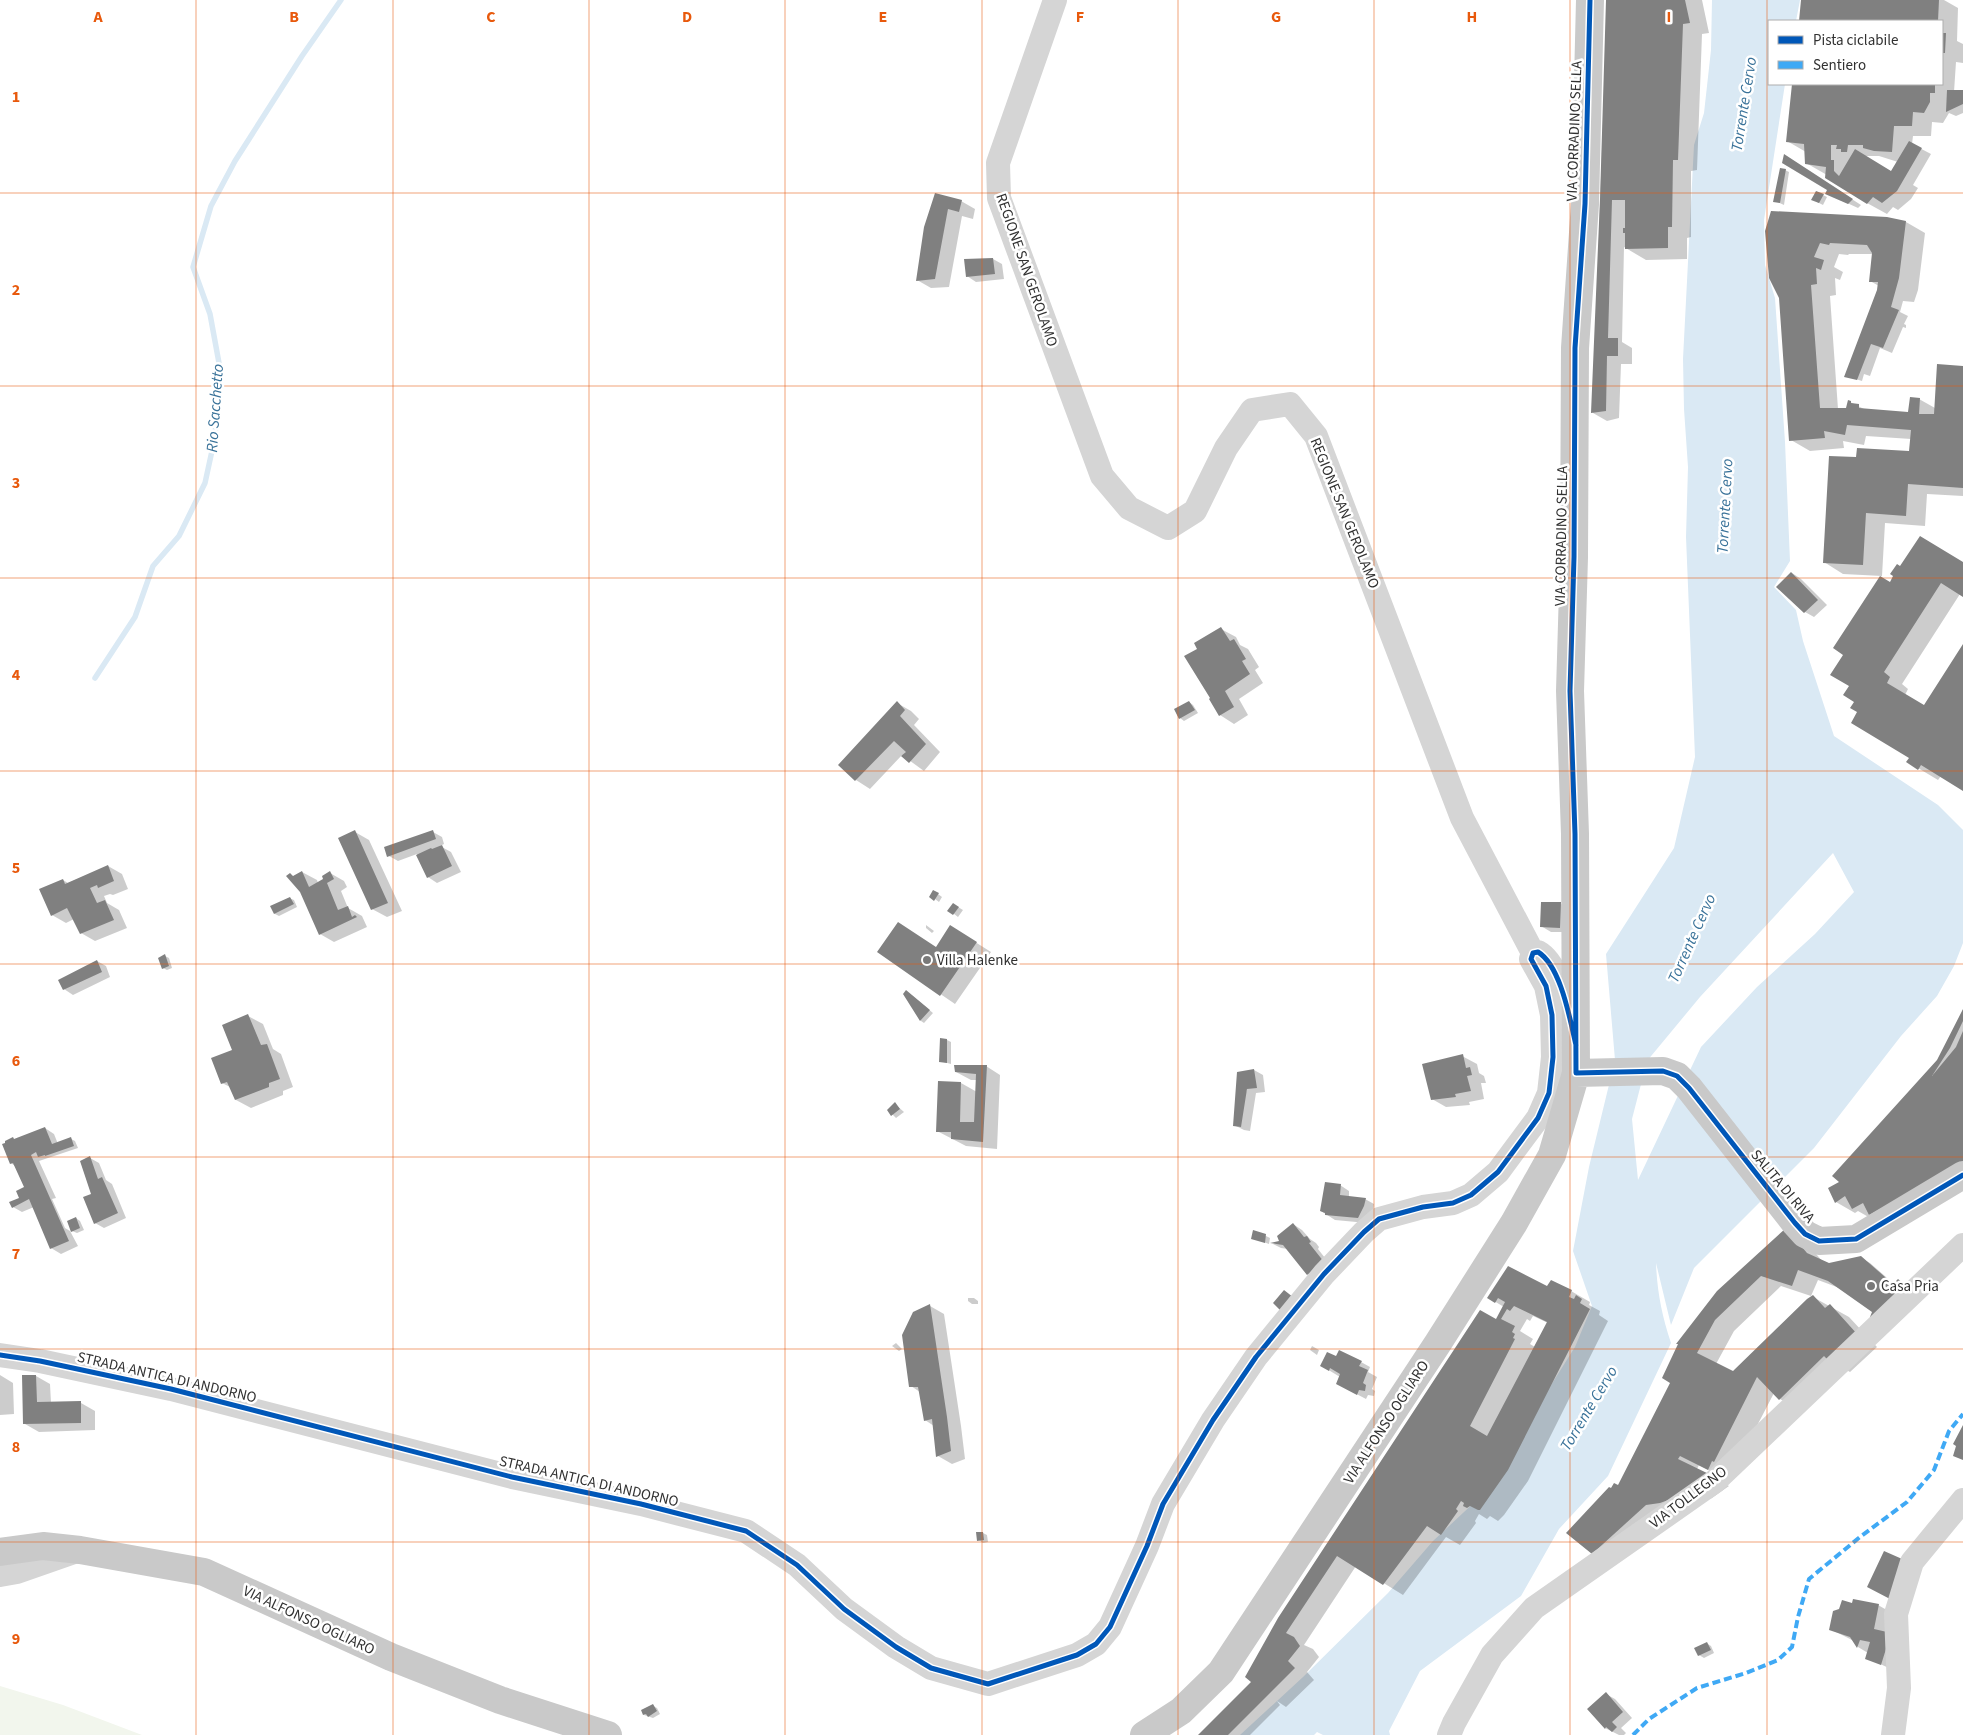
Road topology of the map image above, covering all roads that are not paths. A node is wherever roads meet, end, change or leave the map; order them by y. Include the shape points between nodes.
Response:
1 (1055, 0) edge
2 (1590, 0) edge
3 (1534, 960) junction
4 (1576, 1045) junction
5 (1585, 1073) junction
6 (1963, 1175) edge
7 (1963, 1245) edge
8 (0, 1355) edge
9 (1963, 1500) edge
10 (80, 1550) junction
11 (0, 1552) edge
12 (0, 1575) edge
13 (608, 1735) edge
14 (1144, 1735) edge
15 (1449, 1735) edge
16 (1893, 1735) edge

1 - 3 street, REGIONE SAN GEROLAMO via 998,163 999,198 1102,476 1129,508 1168,528 1195,512 1226,448 1252,410 1290,404 1316,436 1462,818
2 - 4 main road, VIA CORRADINO SELLA via 1585,204 1575,348 1570,691 1575,834
3 - 4 street via 1538,952 1545,956 1553,969
3 - 8 street, STRADA ANTICA DI ANDORNO via 1546,986 1552,1015 1553,1057 1549,1093 1538,1118 1498,1172 1472,1195 1453,1203 1379,1219 1364,1232 1324,1274 1256,1357 1212,1420 1163,1504 1110,1627 1096,1644 1077,1656 988,1684 931,1668 896,1647 844,1609 796,1565 746,1531 641,1504 512,1478 171,1389
4 - 5 main road, VIA CORRADINO SELLA
5 - 6 main road, SALITA DI RIVA via 1663,1071 1677,1076 1690,1088 1795,1223 1805,1234 1820,1240 1856,1239
5 - 14 main road, VIA ALFONSO OGLIARO via 1552,1155 1514,1223 1221,1672 1181,1711
7 - 15 street, VIA TOLLEGNO via 1714,1482 1534,1608 1492,1655
9 - 16 street via 1912,1562 1896,1614 1899,1688
10 - 11 main road, VIA ALFONSO OGLIARO via 43,1546
10 - 12 street
10 - 13 main road, VIA ALFONSO OGLIARO via 204,1572 391,1657 500,1700

